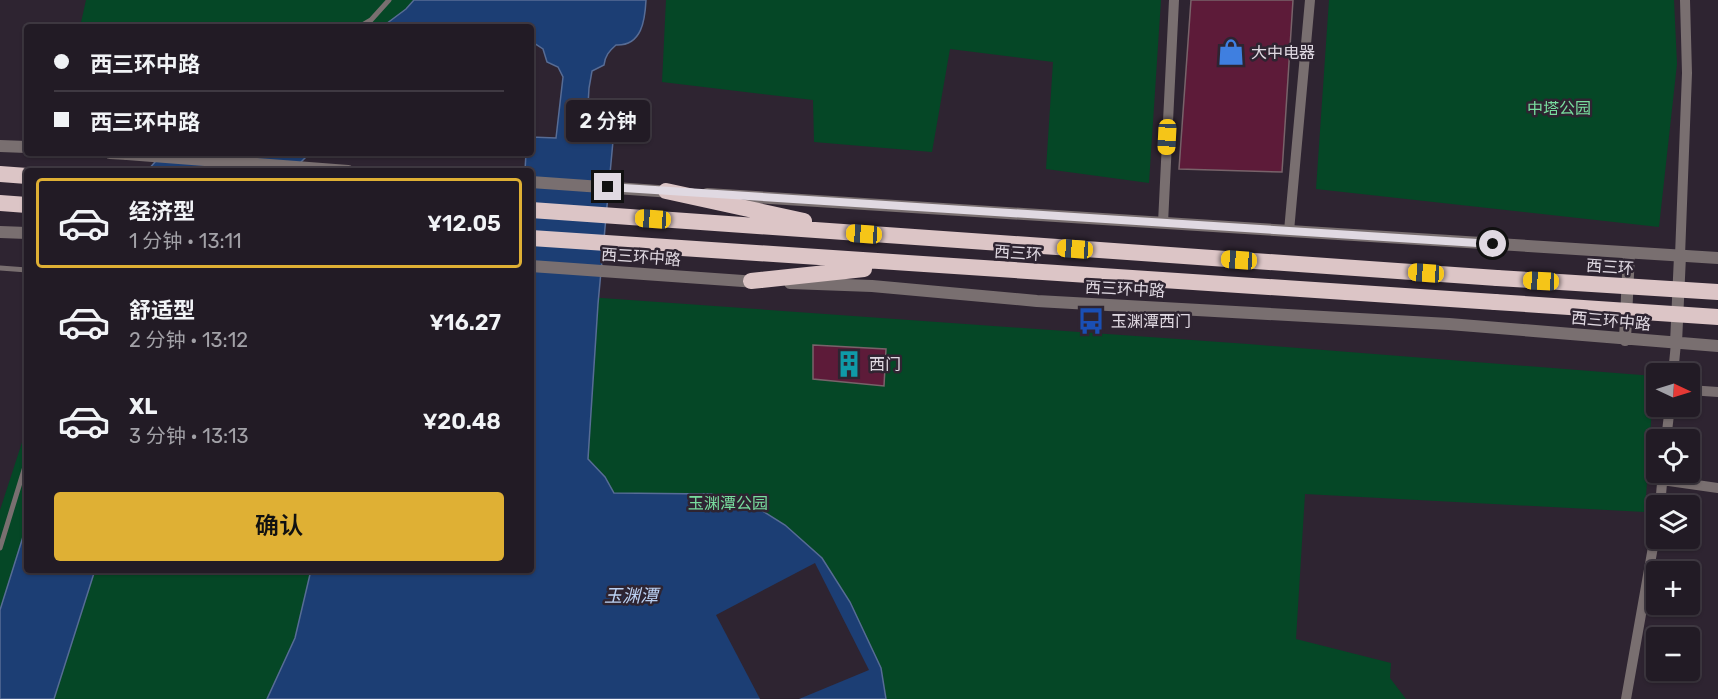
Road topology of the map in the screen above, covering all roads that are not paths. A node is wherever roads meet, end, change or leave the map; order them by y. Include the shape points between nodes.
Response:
1 (389, 0) edge
2 (1174, 0) edge
3 (1310, 0) edge
4 (1685, 0) edge
5 (364, 24) edge
6 (0, 146) edge
7 (24, 147) edge
8 (153, 156) edge
9 (309, 168) edge
10 (0, 174) edge
11 (24, 176) edge
12 (534, 182) edge
13 (666, 191) junction
14 (0, 203) edge
15 (24, 205) edge
16 (534, 210) edge
17 (1163, 223) junction
18 (1289, 231) junction
19 (0, 232) edge
20 (24, 234) edge
21 (864, 234) junction
22 (534, 238) edge
23 (1629, 253) junction
24 (1680, 256) junction
25 (1718, 258) edge
26 (907, 264) junction
27 (534, 266) edge
28 (0, 268) edge
29 (24, 270) edge
30 (751, 281) junction
31 (1718, 292) edge
32 (1718, 316) edge
33 (1625, 340) junction
34 (1676, 343) junction
35 (1718, 346) edge
36 (1674, 363) edge
37 (1700, 391) edge
38 (1718, 392) edge
39 (24, 470) edge
40 (1695, 483) edge
41 (1718, 488) edge
42 (0, 549) edge
43 (1653, 549) edge
44 (1626, 699) edge

1 - 5 lane
2 - 17 street
3 - 18 street
4 - 24 street via 1687,73
6 - 7 street
8 - 9 street, bridge
10 - 11 highway
12 - 13 street
13 - 17 street
13 - 21 highway
14 - 15 highway
16 - 21 highway, 西三环
17 - 18 street
18 - 23 street
19 - 20 street
21 - 31 highway, 西三环, bridge
22 - 26 highway, 西三环
23 - 24 street
23 - 33 street
24 - 25 street
24 - 34 street
26 - 30 highway
26 - 32 highway, 西三环, bridge
27 - 30 street, 西三环中路
28 - 29 lane
30 - 33 street, 西三环中路 via 1449,324
33 - 34 street, 西三环中路
34 - 35 street, 西三环中路
34 - 36 street
37 - 38 street
39 - 42 lane
40 - 41 street
43 - 44 street

